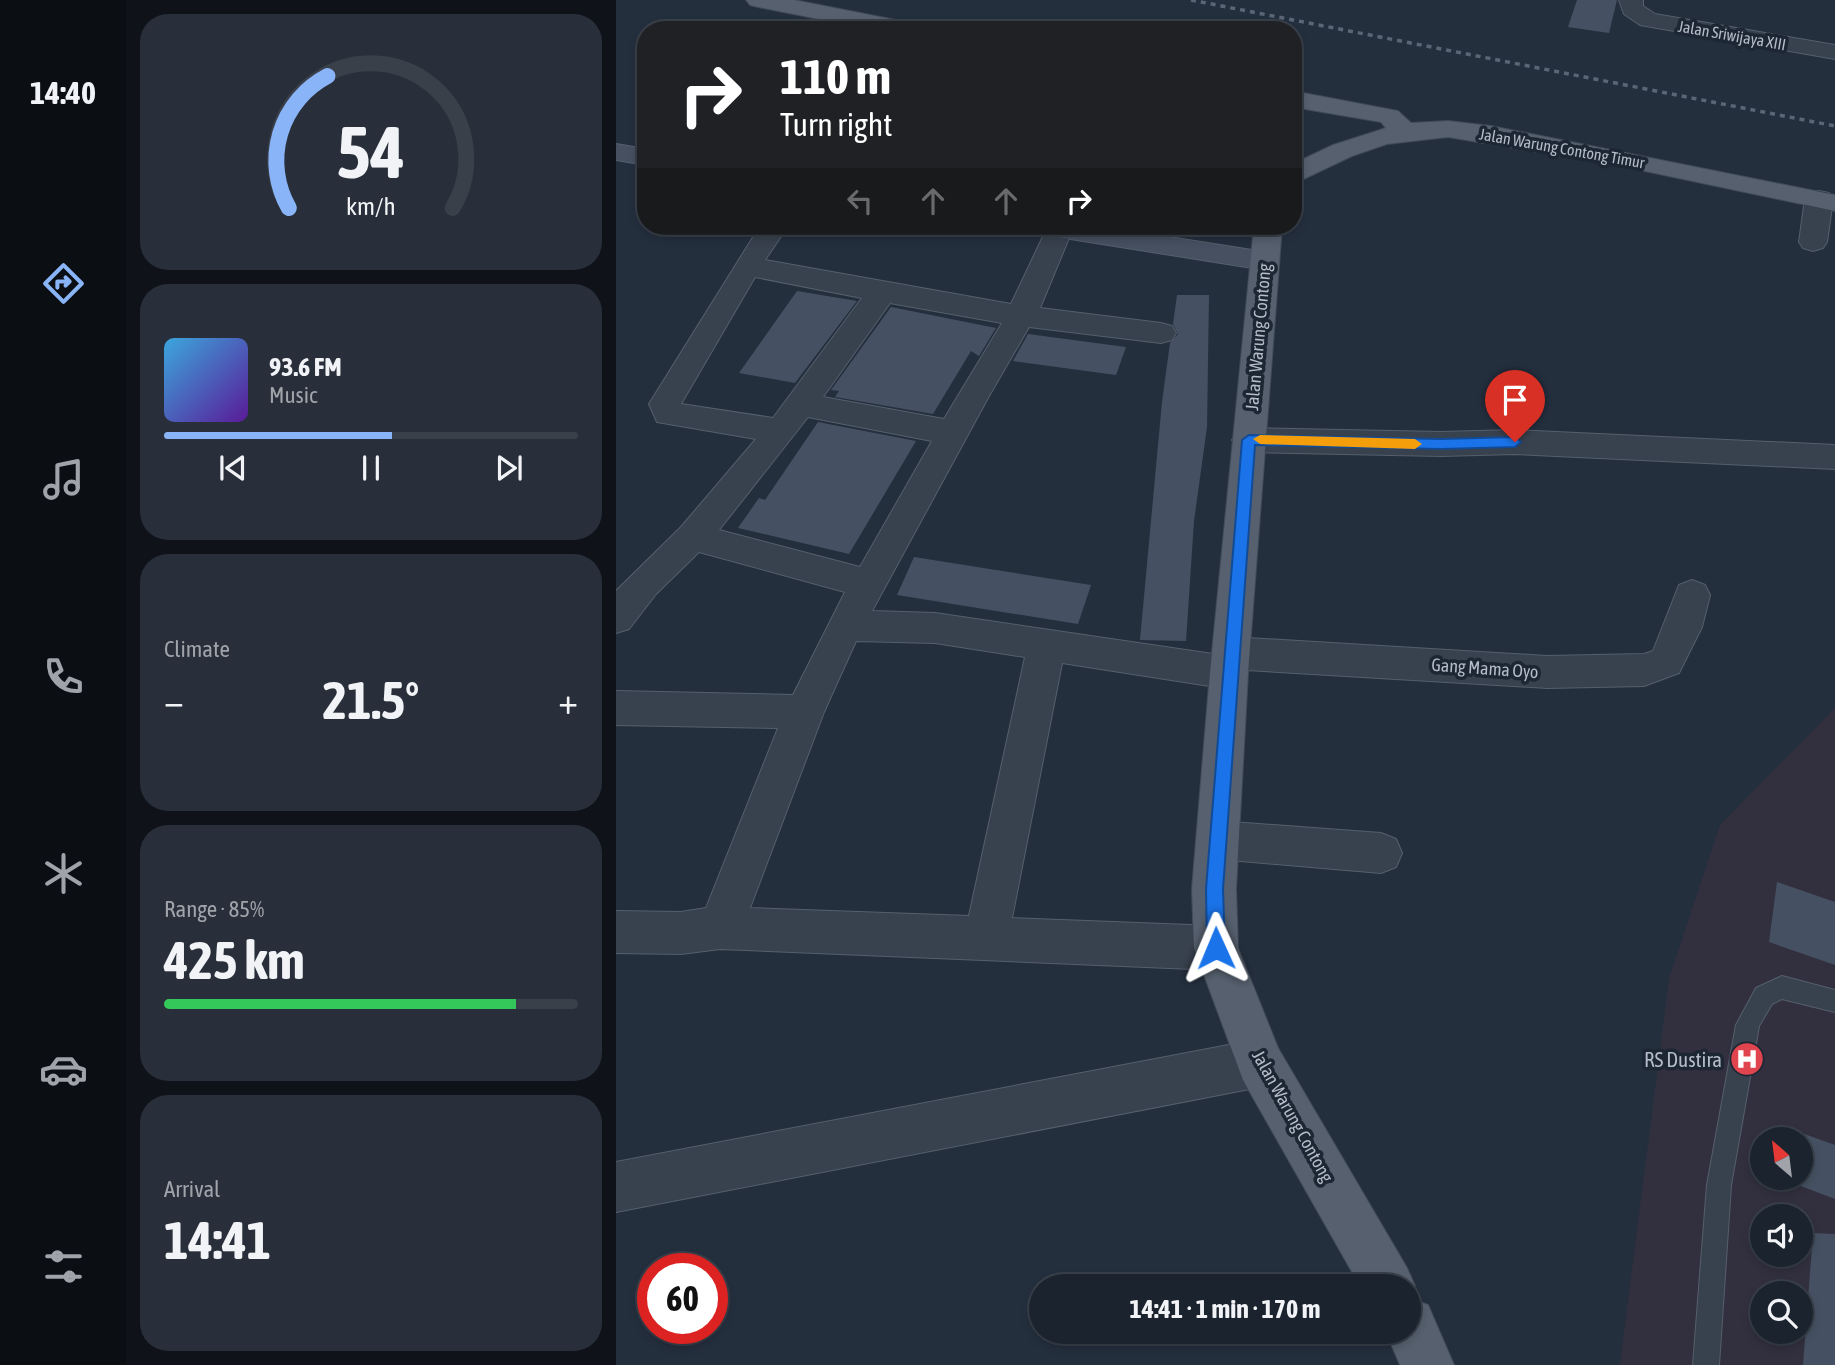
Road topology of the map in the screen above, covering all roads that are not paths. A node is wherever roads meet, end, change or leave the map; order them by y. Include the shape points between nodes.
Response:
1 (758, 0) edge
2 (1632, 5) edge
3 (865, 21) edge
4 (1835, 52) edge
5 (1302, 101) edge
6 (1406, 132) junction
7 (616, 152) edge
8 (637, 156) edge
9 (1302, 172) edge
10 (1827, 201) edge
11 (768, 235) edge
12 (1050, 235) edge
13 (1160, 235) edge
14 (1813, 242) dead end
15 (1267, 243) edge
16 (747, 266) junction
17 (882, 292) junction
18 (1021, 316) junction
19 (1161, 333) dead end
20 (799, 404) junction
21 (781, 431) junction
22 (953, 433) junction
23 (1249, 440) junction
24 (1835, 457) edge
25 (693, 537) junction
26 (868, 584) junction
27 (1692, 595) dead end
28 (616, 618) edge
29 (845, 625) junction
30 (1047, 645) junction
31 (1230, 663) junction
32 (616, 708) edge
33 (804, 712) junction
34 (1218, 840) junction
35 (1381, 853) dead end
36 (720, 928) junction
37 (616, 932) edge
38 (986, 940) junction
39 (1216, 948) junction
40 (1835, 1001) edge
41 (1260, 1063) junction
42 (616, 1187) edge
43 (1382, 1274) edge
44 (1418, 1344) edge
45 (1427, 1365) edge
46 (1706, 1365) edge

1 - 3 main road
2 - 4 street, Jalan Sriwijaya XIII via 1648,20
5 - 6 main road via 1389,116
6 - 9 main road via 1359,145
6 - 10 main road, Jalan Warung Contong Timur via 1458,129 1615,156
7 - 8 main road
10 - 14 street
11 - 16 street
12 - 18 street
13 - 15 main road
15 - 23 main road, Jalan Warung Contong
16 - 17 street
16 - 21 street via 665,410
17 - 18 street
17 - 20 street
18 - 19 street
18 - 22 street
20 - 21 street
20 - 22 street
21 - 25 street
22 - 26 street
23 - 24 street via 1515,442
23 - 31 main road, Jalan Warung Contong
25 - 26 street
25 - 28 street via 643,584
26 - 29 street
27 - 31 street, Gang Mama Oyo via 1666,662 1644,670
29 - 30 street, Gang Mama Oyo via 935,628
29 - 33 street
30 - 31 street, Gang Mama Oyo
30 - 38 street
31 - 34 main road, Jalan Warung Contong
32 - 33 street
33 - 36 street
34 - 35 street
34 - 39 main road, Jalan Warung Contong
36 - 37 street
36 - 38 street
38 - 39 street
39 - 41 main road, Jalan Warung Contong
40 - 46 lane via 1775,988 1758,1001 1748,1025 1719,1185
41 - 42 street
41 - 43 main road, Jalan Warung Contong
44 - 45 main road

